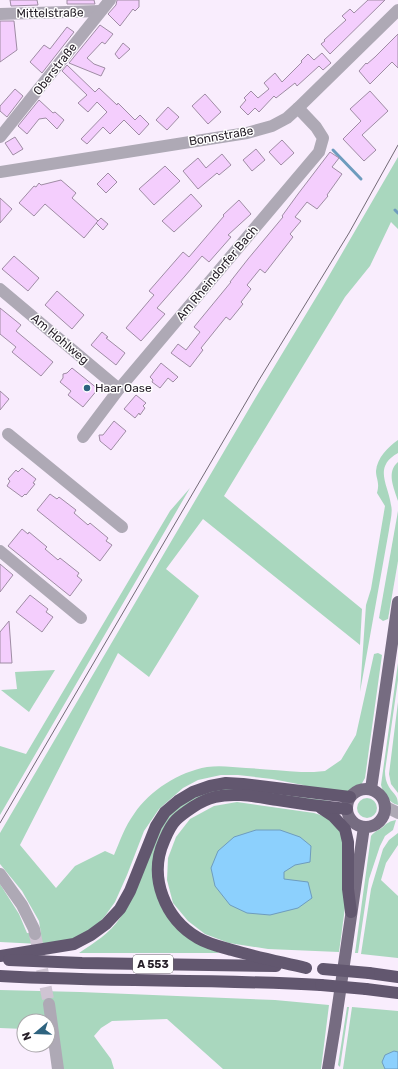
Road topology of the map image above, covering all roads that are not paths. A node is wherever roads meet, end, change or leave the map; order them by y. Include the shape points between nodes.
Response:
1 (110, 0) edge
2 (398, 10) edge
3 (100, 12) junction
4 (0, 14) edge
5 (298, 108) junction
6 (0, 137) edge
7 (0, 172) edge
8 (0, 290) edge
9 (119, 389) junction
10 (8, 434) dead end
11 (83, 437) dead end
12 (122, 527) dead end
13 (0, 551) edge
14 (398, 602) edge
15 (81, 618) dead end
16 (371, 789) junction
17 (349, 803) junction
18 (316, 806) junction
19 (386, 807) junction
20 (398, 813) edge
21 (364, 827) junction
22 (0, 874) edge
23 (351, 912) junction
24 (36, 934) tunnel mouth
25 (0, 956) edge
26 (0, 959) edge
27 (306, 968) junction
28 (0, 976) edge
29 (398, 977) edge
30 (398, 993) edge
31 (49, 1004) tunnel mouth
32 (58, 1069) edge
33 (328, 1069) edge

1 - 3 street, Oberstraße
2 - 5 street, Bonnstraße
3 - 4 street, Mittelstraße
3 - 6 street, Oberstraße
5 - 7 street, Bonnstraße via 272,126 247,133
5 - 9 street, Am Rheindorfer Bach via 323,138 319,152
8 - 9 street, Am Hohlweg
9 - 11 street, Am Rheindorfer Bach
10 - 12 street
13 - 15 street
14 - 16 main road
16 - 17 main road via 357,791
16 - 19 main road via 381,796
17 - 18 highway
17 - 21 main road via 348,813 351,819
17 - 25 highway via 243,784 226,783 193,792 166,812 156,826 130,891 120,909 106,924 74,944
18 - 23 highway via 333,816 346,829
18 - 27 highway via 242,795 214,797 199,803 175,821 161,847 158,863 158,881 162,897 170,912 181,925 198,938 217,946
19 - 20 street
19 - 21 main road via 383,819 378,824
21 - 23 main road
22 - 24 street via 22,905
23 - 33 main road
26 - 27 highway, A 553
27 - 29 highway, A 553, bridge
28 - 30 highway, A 553, bridge via 81,980 273,982
31 - 32 street

